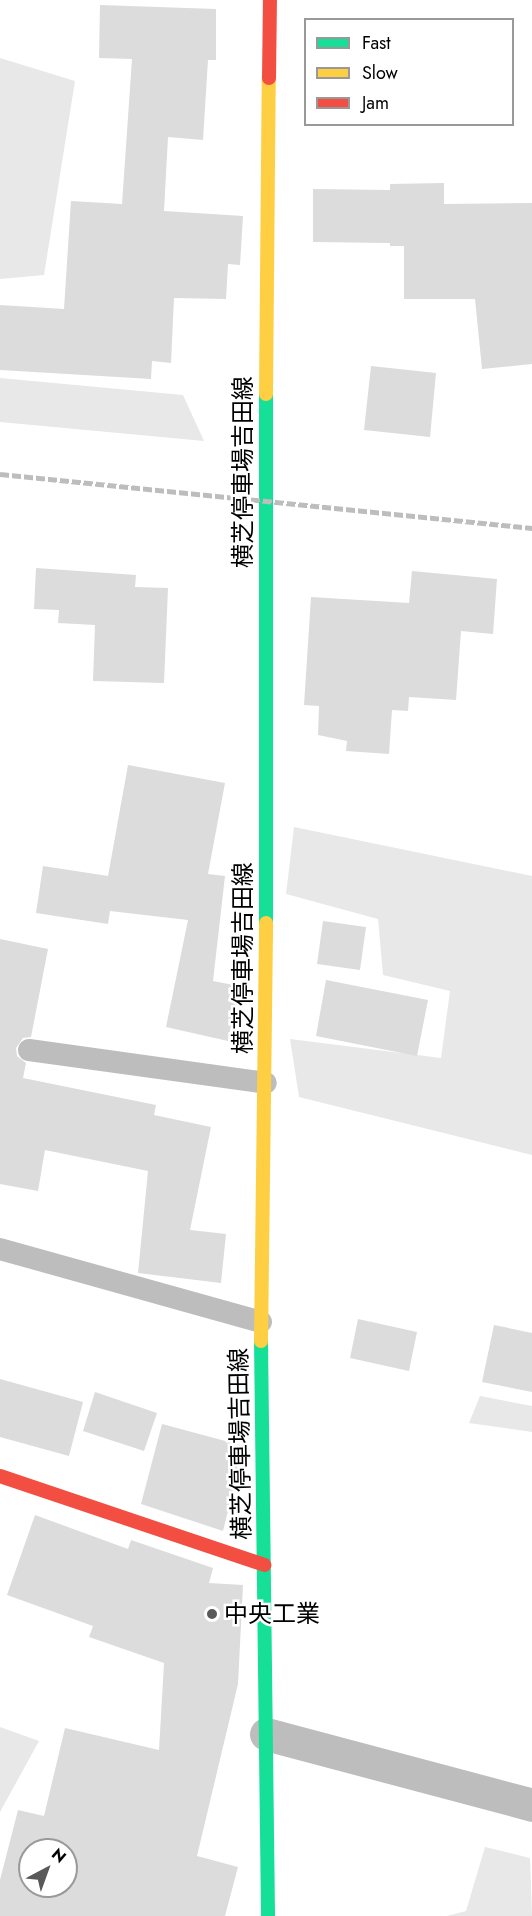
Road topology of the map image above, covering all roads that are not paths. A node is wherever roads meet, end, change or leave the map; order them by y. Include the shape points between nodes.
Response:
1 (270, 0) edge
2 (29, 1050) dead end
3 (266, 1083) junction
4 (0, 1249) edge
5 (261, 1322) junction
6 (0, 1476) edge
7 (264, 1565) junction
8 (266, 1734) junction
9 (532, 1805) edge
10 (268, 1916) edge

1 - 3 main road, 横芝停車場吉田線 via 265,502
2 - 3 lane
3 - 5 main road, 横芝停車場吉田線
4 - 5 lane
5 - 7 main road, 横芝停車場吉田線
6 - 7 main road
7 - 8 main road, 横芝停車場吉田線
8 - 9 street
8 - 10 main road, 横芝停車場吉田線

